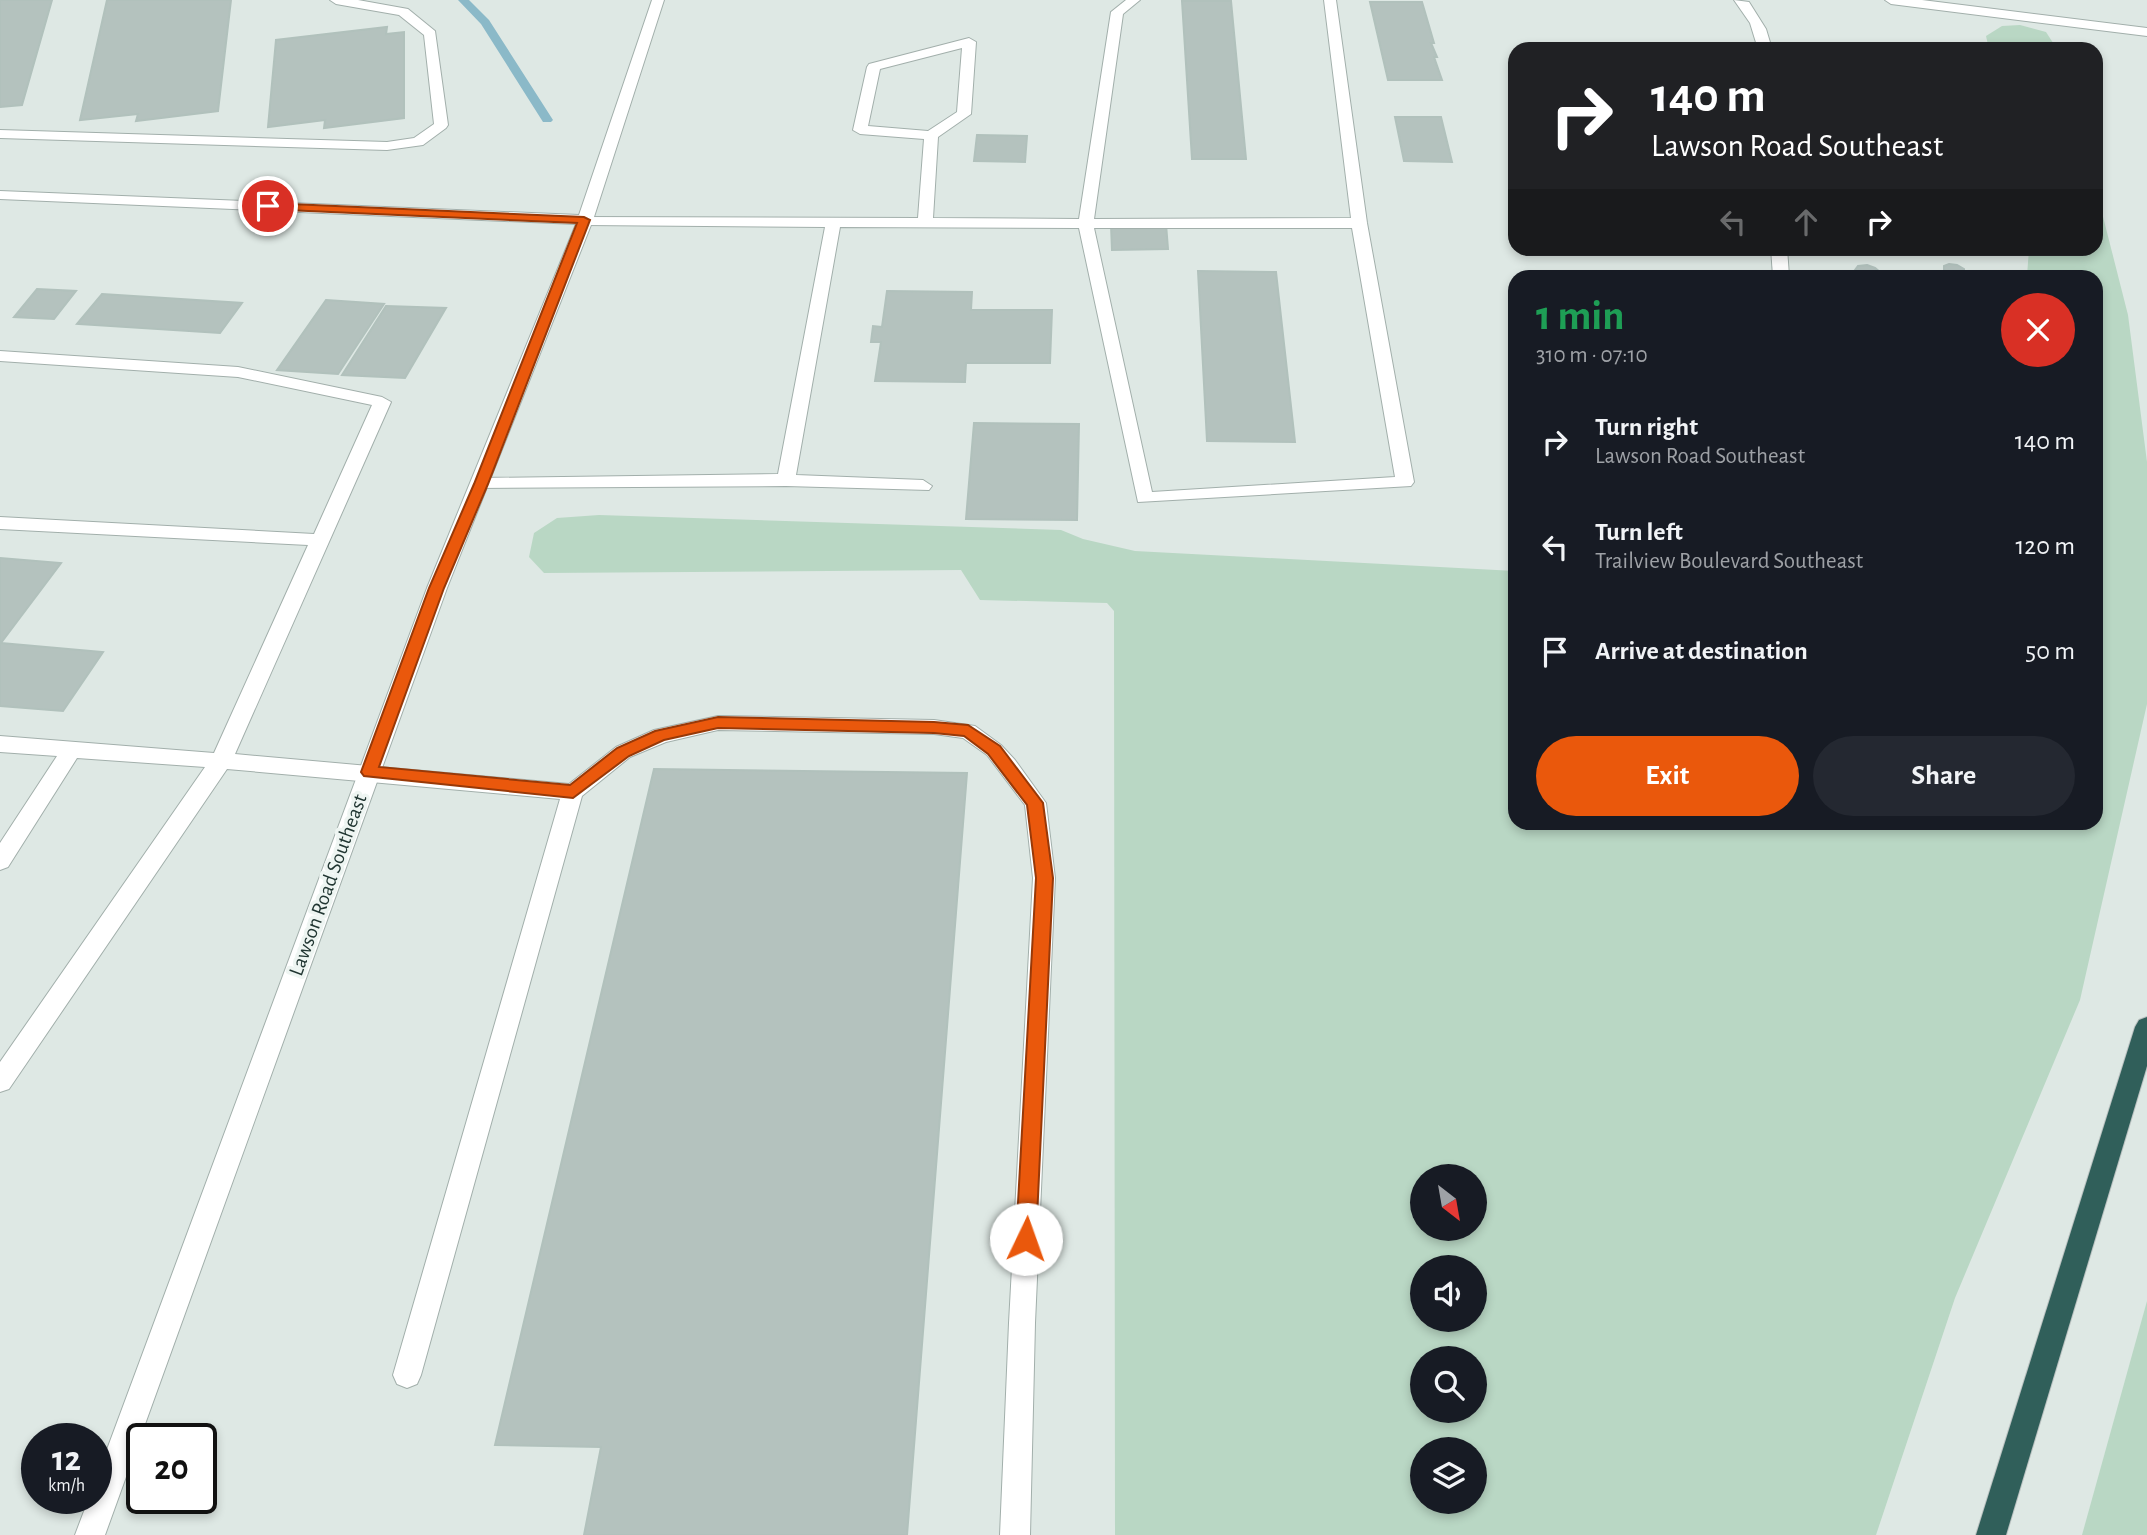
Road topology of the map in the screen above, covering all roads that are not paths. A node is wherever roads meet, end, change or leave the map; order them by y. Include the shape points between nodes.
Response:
1 (336, 0) edge
2 (658, 0) edge
3 (1134, 0) edge
4 (1330, 0) edge
5 (1740, 0) edge
6 (1891, 0) edge
7 (2147, 32) edge
8 (1764, 42) edge
9 (0, 134) edge
10 (931, 135) junction
11 (0, 195) edge
12 (584, 220) junction
13 (833, 223) junction
14 (1359, 223) junction
15 (926, 224) junction
16 (1086, 224) junction
17 (0, 356) edge
18 (786, 480) junction
19 (481, 484) junction
20 (923, 486) dead end
21 (0, 523) edge
22 (320, 540) junction
23 (0, 744) edge
24 (72, 749) junction
25 (221, 761) junction
26 (369, 772) junction
27 (573, 792) junction
28 (0, 861) edge
29 (2147, 1027) edge
30 (0, 1082) edge
31 (407, 1375) dead end
32 (90, 1535) edge
33 (1016, 1535) edge
34 (1991, 1535) edge

1 - 9 street via 403,12 430,34 441,125 418,142 387,146
2 - 12 street, Lawson Road Southeast
3 - 16 street via 1116,12
4 - 14 street
5 - 8 street
6 - 7 street
10 - 10 street via 860,131 873,67 969,42 964,114
10 - 15 street
11 - 12 street
12 - 13 street
12 - 19 street, Lawson Road Southeast
13 - 15 street
13 - 18 street
14 - 16 street
14 - 16 street via 1405,482 1144,498
15 - 16 street
17 - 22 street via 238,372 382,402
18 - 19 street
18 - 20 street
19 - 26 street, Lawson Road Southeast
21 - 22 street
22 - 25 street
23 - 24 street
24 - 25 street
24 - 28 street
25 - 26 street
25 - 30 street
26 - 27 street
26 - 32 street, Lawson Road Southeast
27 - 31 street
27 - 33 street via 623,752 661,735 718,723 907,727 968,731 994,750 1035,803 1044,878 1021,1323
29 - 34 highway

